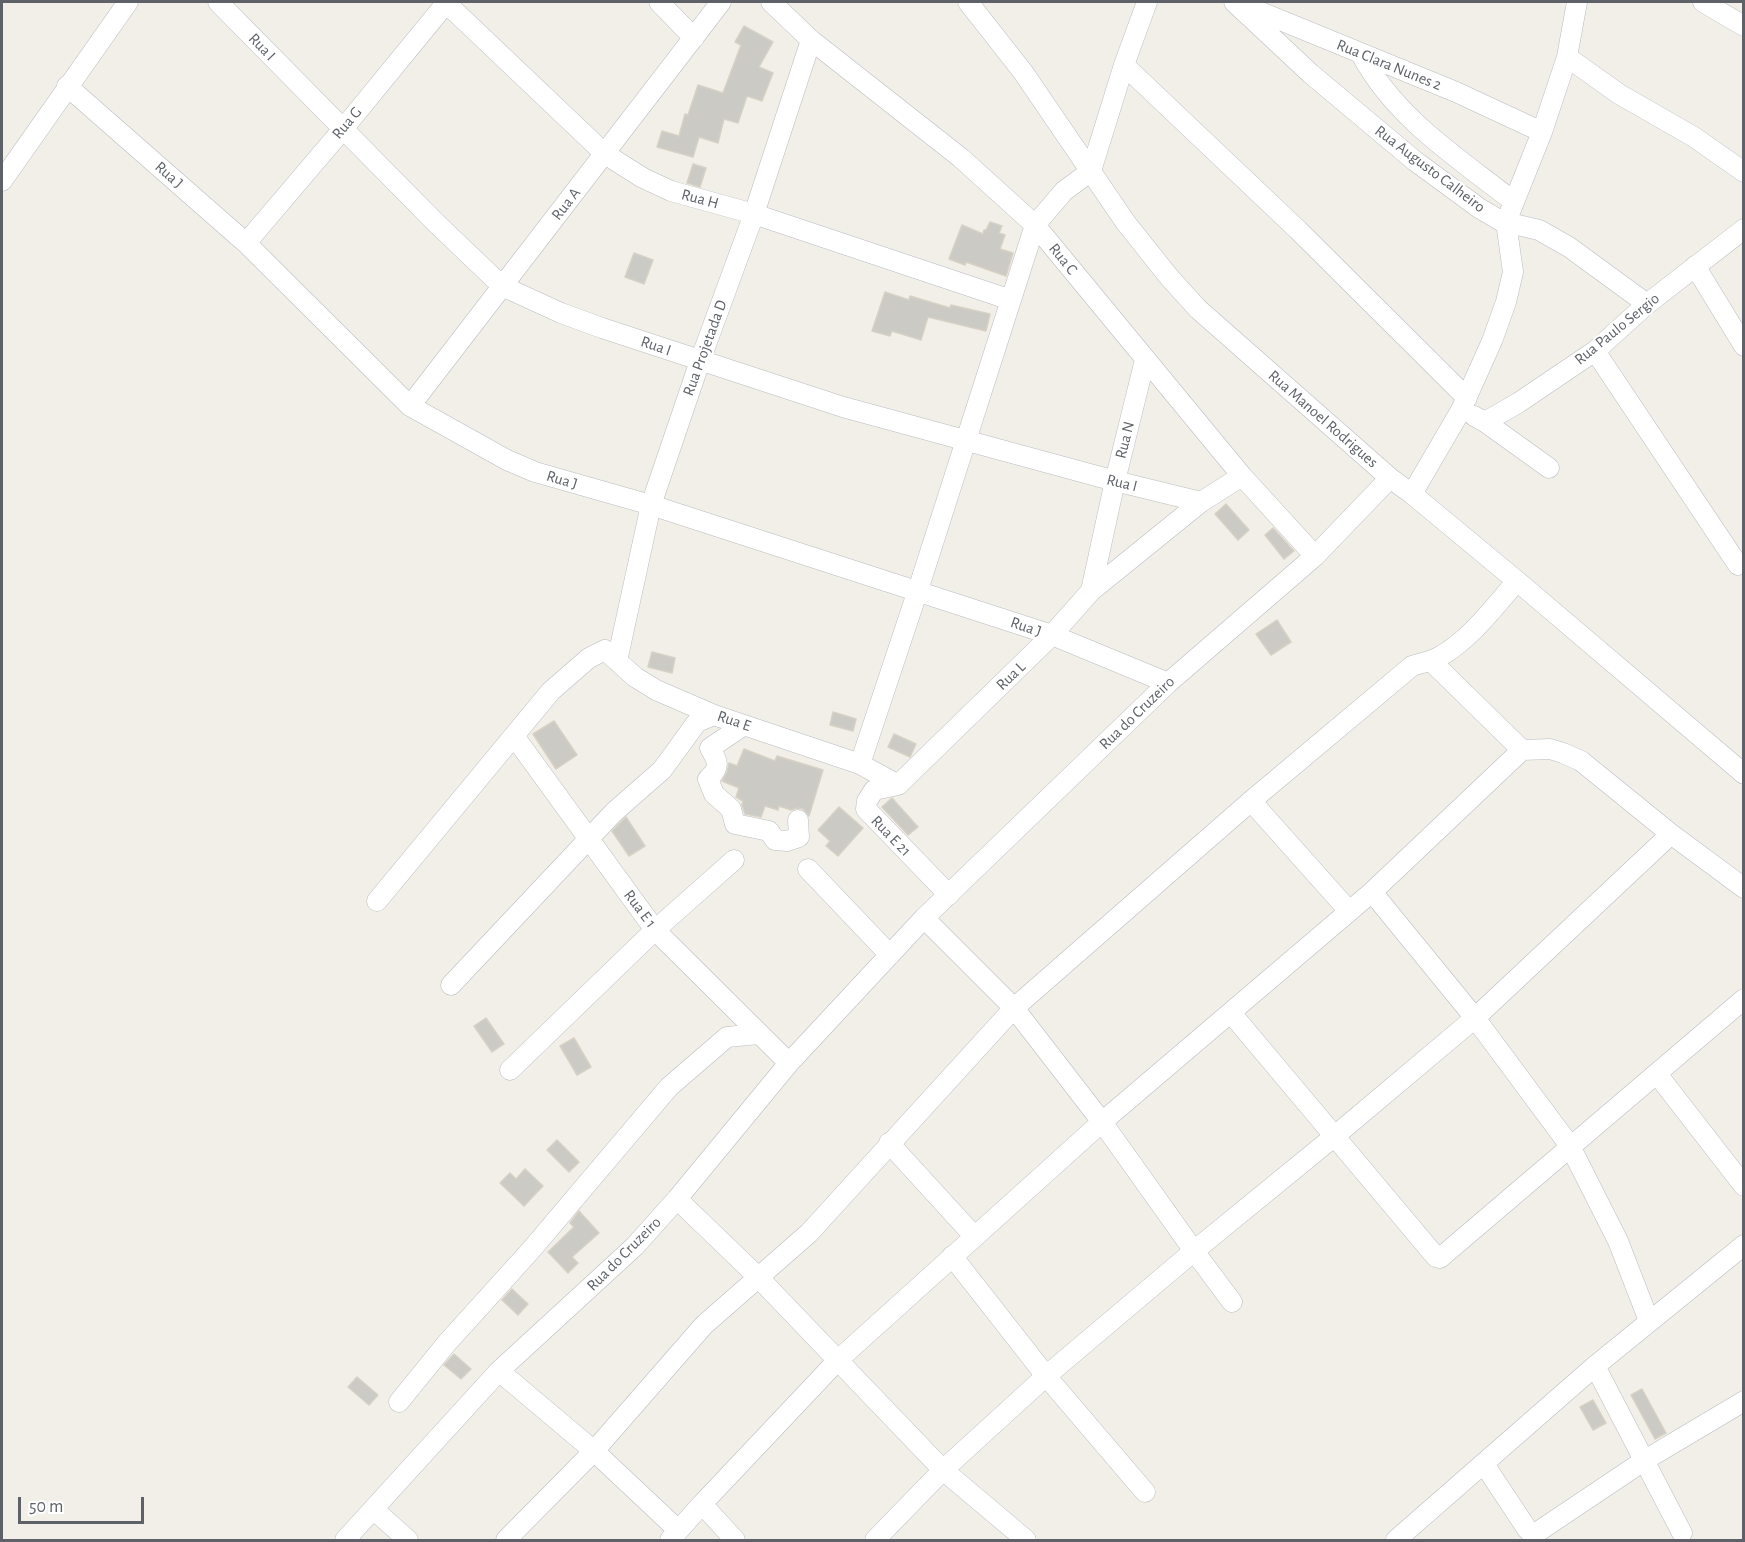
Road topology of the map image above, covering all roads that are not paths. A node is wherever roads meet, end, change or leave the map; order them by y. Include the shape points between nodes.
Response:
1 (128, 2) edge
2 (218, 2) edge
3 (446, 2) edge
4 (659, 2) edge
5 (721, 2) edge
6 (771, 2) edge
7 (968, 2) edge
8 (1147, 2) edge
9 (1234, 2) edge
10 (1577, 2) edge
11 (1703, 2) edge
12 (1743, 26) edge
13 (694, 38) junction
14 (811, 40) junction
15 (1361, 54) junction
16 (1567, 57) junction
17 (1124, 65) junction
18 (67, 86) junction
19 (343, 129) junction
20 (1542, 132) junction
21 (605, 154) junction
22 (1091, 171) junction
23 (1743, 172) edge
24 (2, 181) edge
25 (1513, 201) junction
26 (754, 214) junction
27 (1506, 222) junction
28 (1035, 225) junction
29 (1743, 229) edge
30 (246, 243) junction
31 (1695, 266) junction
32 (502, 286) junction
33 (1011, 300) junction
34 (1647, 303) junction
35 (1743, 346) edge
36 (1595, 351) junction
37 (1145, 360) junction
38 (700, 362) junction
39 (1464, 404) junction
40 (410, 406) junction
41 (1485, 422) junction
42 (965, 441) junction
43 (1549, 468) dead end
44 (1242, 476) junction
45 (1390, 478) junction
46 (1115, 481) junction
47 (1412, 494) junction
48 (1201, 502) junction
49 (651, 505) junction
50 (1315, 556) junction
51 (1738, 565) dead end
52 (1517, 581) junction
53 (918, 591) junction
54 (1091, 591) junction
55 (1052, 635) junction
56 (617, 661) junction
57 (1431, 661) junction
58 (1168, 683) junction
59 (714, 715) junction
60 (744, 725) junction
61 (514, 736) junction
62 (1522, 750) junction
63 (860, 764) junction
64 (1743, 774) edge
65 (898, 785) junction
66 (1251, 801) junction
67 (798, 820) dead end
68 (1671, 834) junction
69 (588, 840) junction
70 (734, 860) dead end
71 (808, 870) dead end
72 (1743, 888) edge
73 (1372, 892) junction
74 (949, 895) junction
75 (377, 900) dead end
76 (1349, 911) junction
77 (924, 918) junction
78 (655, 930) junction
79 (890, 955) junction
80 (451, 985) dead end
81 (1743, 999) edge
82 (1014, 1008) junction
83 (1231, 1013) junction
84 (1475, 1018) junction
85 (759, 1034) junction
86 (789, 1063) junction
87 (510, 1070) dead end
88 (1657, 1074) junction
89 (1102, 1122) junction
90 (1336, 1136) junction
91 (889, 1143) junction
92 (1570, 1146) junction
93 (1743, 1186) edge
94 (677, 1199) junction
95 (974, 1236) junction
96 (1743, 1245) edge
97 (1194, 1251) junction
98 (952, 1256) junction
99 (758, 1277) junction
100 (1232, 1302) dead end
101 (1649, 1321) junction
102 (838, 1360) junction
103 (1595, 1366) junction
104 (499, 1371) junction
105 (1046, 1376) junction
106 (1743, 1401) edge
107 (399, 1402) dead end
108 (594, 1451) junction
109 (1645, 1460) junction
110 (1484, 1464) junction
111 (943, 1470) junction
112 (1145, 1492) dead end
113 (702, 1504) junction
114 (373, 1509) junction
115 (1682, 1533) dead end
116 (674, 1535) edge
117 (345, 1540) edge
118 (408, 1540) edge
119 (506, 1540) edge
120 (735, 1540) edge
121 (875, 1540) edge
122 (1026, 1540) edge
123 (1396, 1540) edge

1 - 18 street
2 - 19 street, Rua I
3 - 19 street, Rua G
3 - 21 street, Rua H
4 - 13 street
5 - 13 street, Rua A
6 - 14 street, Rua C
7 - 22 street, Rua Manoel Rodrigues via 1023,72
8 - 17 street
9 - 15 street, Rua Clara Nunes 2
9 - 27 street, Rua Augusto Calheiro via 1414,161 1479,208
10 - 16 street
11 - 12 street
13 - 21 street, Rua A
14 - 26 street, Rua Projetada D
14 - 28 street, Rua C via 961,158
15 - 20 street, Rua Clara Nunes 2
15 - 25 street via 1402,111
16 - 20 street
16 - 23 street
17 - 22 street
17 - 39 street via 1298,230
18 - 24 street
18 - 30 street, Rua J
19 - 30 street, Rua G
19 - 32 street, Rua I
20 - 25 street
21 - 26 street, Rua H via 671,191
21 - 32 street, Rua A
22 - 28 street via 1064,191
22 - 45 street, Rua Manoel Rodrigues via 1133,231 1198,309
25 - 27 street
26 - 33 street, Rua H
26 - 38 street, Rua Projetada D
27 - 34 street, Rua Augusto Calheiro via 1551,236
27 - 39 street via 1513,272 1511,285
28 - 33 street
28 - 37 street, Rua C
29 - 31 street, Rua Paulo Sergio
30 - 40 street, Rua J
31 - 34 street, Rua Paulo Sergio
31 - 35 street
32 - 38 street, Rua I via 561,313
32 - 40 street, Rua A
33 - 42 street
34 - 36 street, Rua Paulo Sergio
36 - 41 street, Rua Paulo Sergio
36 - 51 street
37 - 44 street, Rua C
37 - 46 street, Rua N
38 - 42 street, Rua I
38 - 49 street, Rua Projetada D
39 - 41 street
39 - 47 street
40 - 49 street, Rua J via 526,468
41 - 43 street
42 - 46 street, Rua I
42 - 53 street
44 - 48 street, Rua L
44 - 50 street, Rua C
45 - 47 street, Rua Manoel Rodrigues
45 - 50 street, Rua do Cruzeiro
46 - 48 street, Rua I
46 - 54 street, Rua N
47 - 52 street, Rua Manoel Rodrigues
48 - 54 street, Rua L
49 - 53 street, Rua J
49 - 56 street, Rua Projetada D
50 - 58 street, Rua do Cruzeiro
52 - 57 street via 1459,643
52 - 64 street, Rua Manoel Rodrigues
53 - 55 street, Rua J
53 - 63 street
54 - 55 street, Rua L
55 - 58 street, Rua J
55 - 65 street, Rua L
56 - 59 street, Rua E via 645,684
56 - 61 street via 605,650 589,658 551,692
57 - 62 street
57 - 66 street via 1412,666
58 - 74 street, Rua do Cruzeiro
59 - 60 street, Rua E
59 - 69 street via 697,722 662,770
60 - 63 street, Rua E
60 - 67 street via 710,748 717,761 708,779 714,794 731,809 735,824 769,831 775,840 799,837
61 - 69 street, Rua E 1
61 - 75 street
62 - 68 street via 1550,749 1581,760
62 - 73 street
63 - 65 street
65 - 74 street, Rua E 21 via 874,790 866,809
66 - 76 street
66 - 82 street
68 - 72 street
68 - 84 street
69 - 78 street, Rua E 1
69 - 80 street
70 - 78 street
71 - 79 street
73 - 76 street
73 - 84 street
74 - 77 street, Rua do Cruzeiro
76 - 83 street
77 - 79 street, Rua do Cruzeiro
77 - 82 street
78 - 85 street, Rua E 1
78 - 87 street
79 - 86 street, Rua do Cruzeiro
81 - 88 street
82 - 89 street
82 - 91 street
83 - 89 street
83 - 90 street
84 - 90 street
84 - 92 street
85 - 86 street, Rua E 1
85 - 107 street via 727,1037 669,1088
86 - 94 street, Rua do Cruzeiro
88 - 92 street
88 - 93 street
89 - 95 street
89 - 97 street
90 - 92 street via 1440,1258
90 - 97 street
91 - 95 street
91 - 99 street via 809,1233
92 - 101 street via 1618,1241
94 - 99 street
94 - 104 street, Rua do Cruzeiro via 635,1246
95 - 98 street
96 - 101 street
97 - 100 street
97 - 105 street
98 - 102 street
98 - 105 street
99 - 102 street
99 - 108 street via 704,1325
101 - 103 street
102 - 111 street
102 - 113 street
103 - 109 street
103 - 110 street
104 - 108 street
104 - 114 street, Rua do Cruzeiro
105 - 111 street
105 - 112 street
106 - 109 street
108 - 116 street
108 - 119 street
109 - 110 street via 1534,1534
109 - 115 street
110 - 123 street
111 - 121 street
111 - 122 street
113 - 116 street
113 - 120 street
114 - 117 street, Rua do Cruzeiro
114 - 118 street

